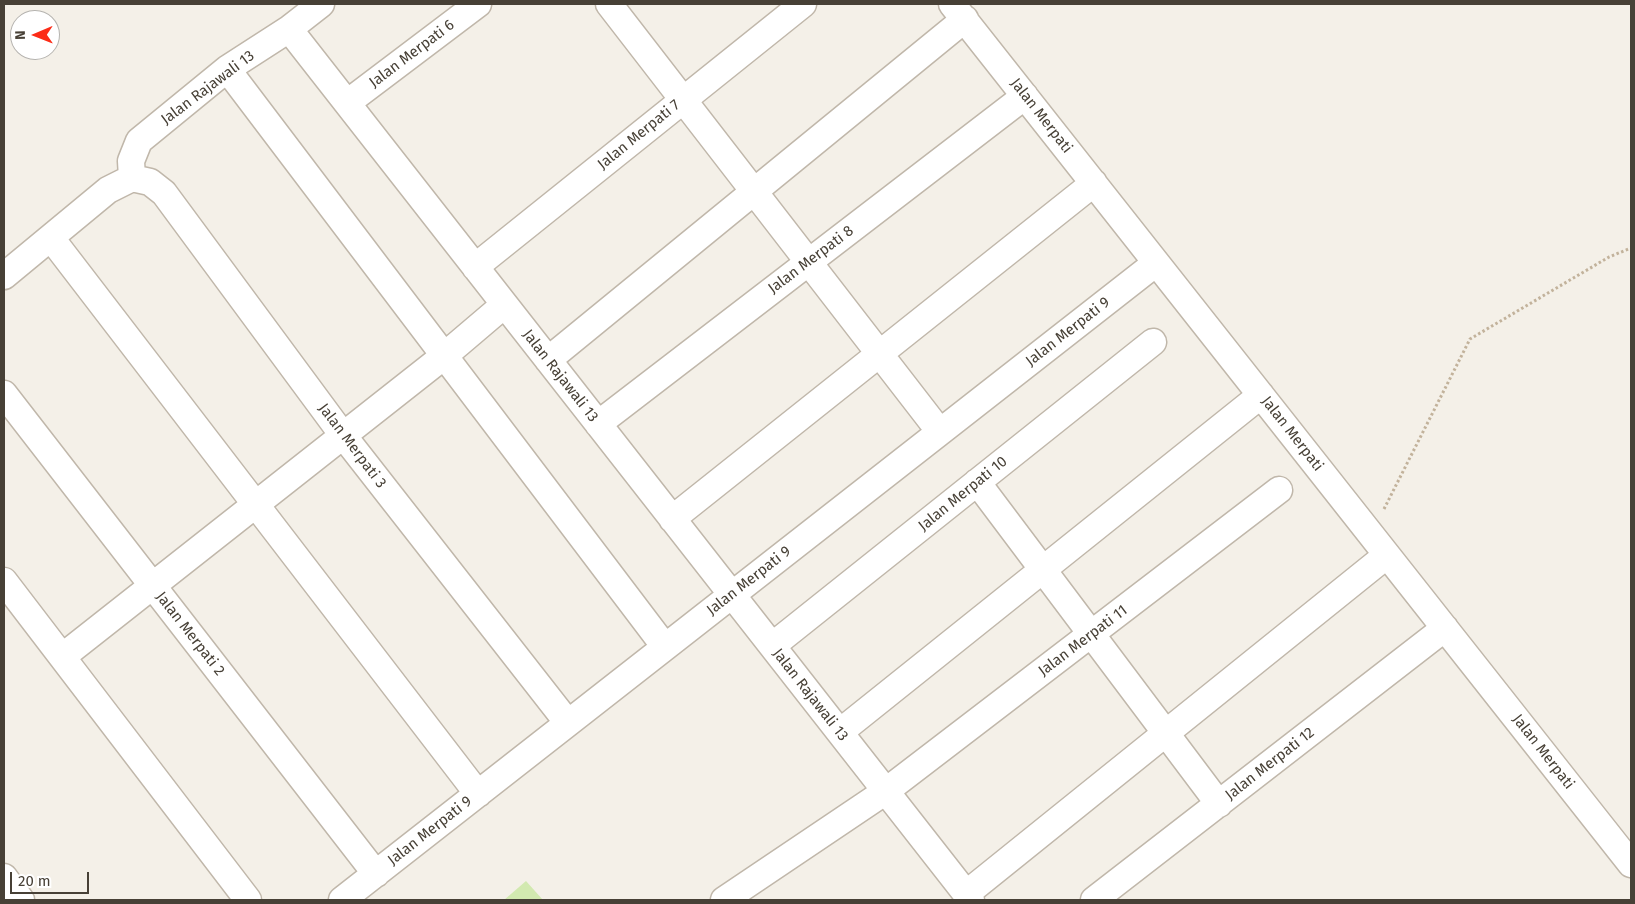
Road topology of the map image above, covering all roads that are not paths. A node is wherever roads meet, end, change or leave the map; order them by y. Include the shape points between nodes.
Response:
1 (321, 4) edge
2 (478, 4) edge
3 (609, 4) edge
4 (803, 4) edge
5 (958, 12) edge
6 (289, 29) junction
7 (227, 70) junction
8 (1025, 96) junction
9 (683, 100) junction
10 (347, 103) junction
11 (132, 178) junction
12 (1094, 183) junction
13 (754, 192) junction
14 (51, 238) junction
15 (809, 262) junction
16 (1156, 263) junction
17 (475, 267) junction
18 (4, 276) edge
19 (504, 305) junction
20 (1153, 342) dead end
21 (880, 354) junction
22 (444, 356) junction
23 (548, 360) junction
24 (4, 394) edge
25 (1261, 395) junction
26 (598, 424) junction
27 (940, 432) junction
28 (342, 434) junction
29 (978, 482) junction
30 (1279, 490) dead end
31 (255, 503) junction
32 (672, 519) junction
33 (1387, 555) junction
34 (1043, 570) junction
35 (4, 581) edge
36 (152, 585) junction
37 (732, 595) junction
38 (1445, 628) junction
39 (1091, 634) junction
40 (772, 646) junction
41 (666, 647) junction
42 (62, 657) junction
43 (568, 723) junction
44 (840, 732) junction
45 (1166, 733) junction
46 (886, 791) junction
47 (478, 794) junction
48 (1219, 804) junction
49 (1631, 864) edge
50 (376, 874) junction
51 (4, 877) edge
52 (969, 897) edge
53 (21, 900) edge
54 (248, 900) edge
55 (342, 900) edge
56 (724, 900) edge
57 (1094, 900) edge

1 - 6 street
2 - 10 street, Jalan Merpati 6
3 - 9 street
4 - 9 street, Jalan Merpati 7
5 - 8 street, Jalan Merpati
5 - 13 street
6 - 7 street, Jalan Rajawali 13
6 - 10 street, Jalan Rajawali 13
7 - 11 street, Jalan Rajawali 13 via 139,141 130,161
7 - 22 street
8 - 12 street, Jalan Merpati
8 - 15 street, Jalan Merpati 8
9 - 13 street
9 - 17 street, Jalan Merpati 7
10 - 17 street, Jalan Rajawali 13
11 - 14 street via 108,190
11 - 28 street, Jalan Merpati 3 via 150,182 164,194
12 - 16 street, Jalan Merpati
12 - 21 street
13 - 15 street
13 - 23 street
14 - 18 street
14 - 31 street
15 - 21 street
15 - 26 street, Jalan Merpati 8
16 - 25 street, Jalan Merpati
16 - 27 street, Jalan Merpati 9
17 - 19 street, Jalan Rajawali 13
19 - 22 street
19 - 23 street, Jalan Rajawali 13
20 - 29 street, Jalan Merpati 10
21 - 27 street
21 - 32 street
22 - 28 street
22 - 41 street
23 - 26 street, Jalan Rajawali 13
24 - 36 street, Jalan Merpati 2
25 - 33 street, Jalan Merpati
25 - 34 street
26 - 32 street, Jalan Rajawali 13
27 - 37 street, Jalan Merpati 9
28 - 31 street
28 - 43 street, Jalan Merpati 3
29 - 34 street
29 - 40 street, Jalan Merpati 10
30 - 39 street, Jalan Merpati 11
31 - 36 street
31 - 47 street
32 - 37 street, Jalan Rajawali 13
33 - 38 street, Jalan Merpati
33 - 45 street
34 - 39 street
34 - 44 street
35 - 42 street
36 - 42 street
36 - 50 street, Jalan Merpati 2
37 - 40 street, Jalan Rajawali 13
37 - 41 street, Jalan Merpati 9
38 - 48 street, Jalan Merpati 12
38 - 49 street, Jalan Merpati
39 - 45 street
39 - 46 street, Jalan Merpati 11
40 - 44 street, Jalan Rajawali 13
41 - 43 street, Jalan Merpati 9
42 - 54 street
43 - 47 street, Jalan Merpati 9
44 - 46 street, Jalan Rajawali 13
45 - 48 street
45 - 52 street
46 - 52 street, Jalan Rajawali 13
46 - 56 street, Jalan Merpati 11
47 - 50 street, Jalan Merpati 9
48 - 57 street, Jalan Merpati 12
50 - 55 street, Jalan Merpati 9
51 - 53 street

